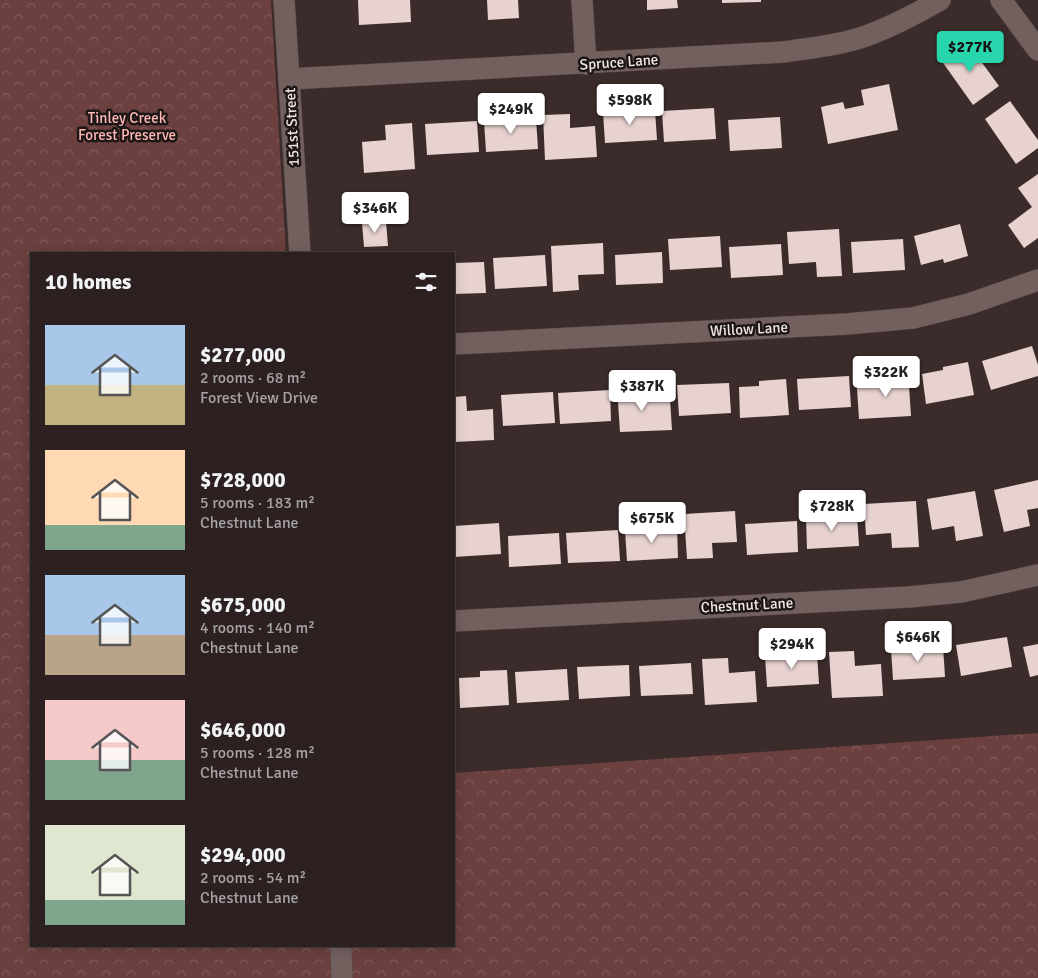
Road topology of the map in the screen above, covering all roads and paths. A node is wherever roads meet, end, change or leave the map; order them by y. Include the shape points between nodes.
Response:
1 (284, 0) edge
2 (582, 0) edge
3 (940, 0) edge
4 (1001, 0) edge
5 (1038, 50) edge
6 (586, 64) junction
7 (289, 80) junction
8 (300, 252) edge
9 (1038, 280) edge
10 (455, 344) edge
11 (1038, 575) edge
12 (455, 621) edge
13 (341, 947) edge
14 (342, 978) edge

1 - 7 street, 151st Street
2 - 6 street
3 - 6 street, Spruce Lane via 890,26 825,46 784,52
4 - 5 street
6 - 7 street, Spruce Lane
7 - 8 street, 151st Street
9 - 10 street, Willow Lane via 969,304 913,318
11 - 12 street, Chestnut Lane via 961,592 909,597
13 - 14 street

